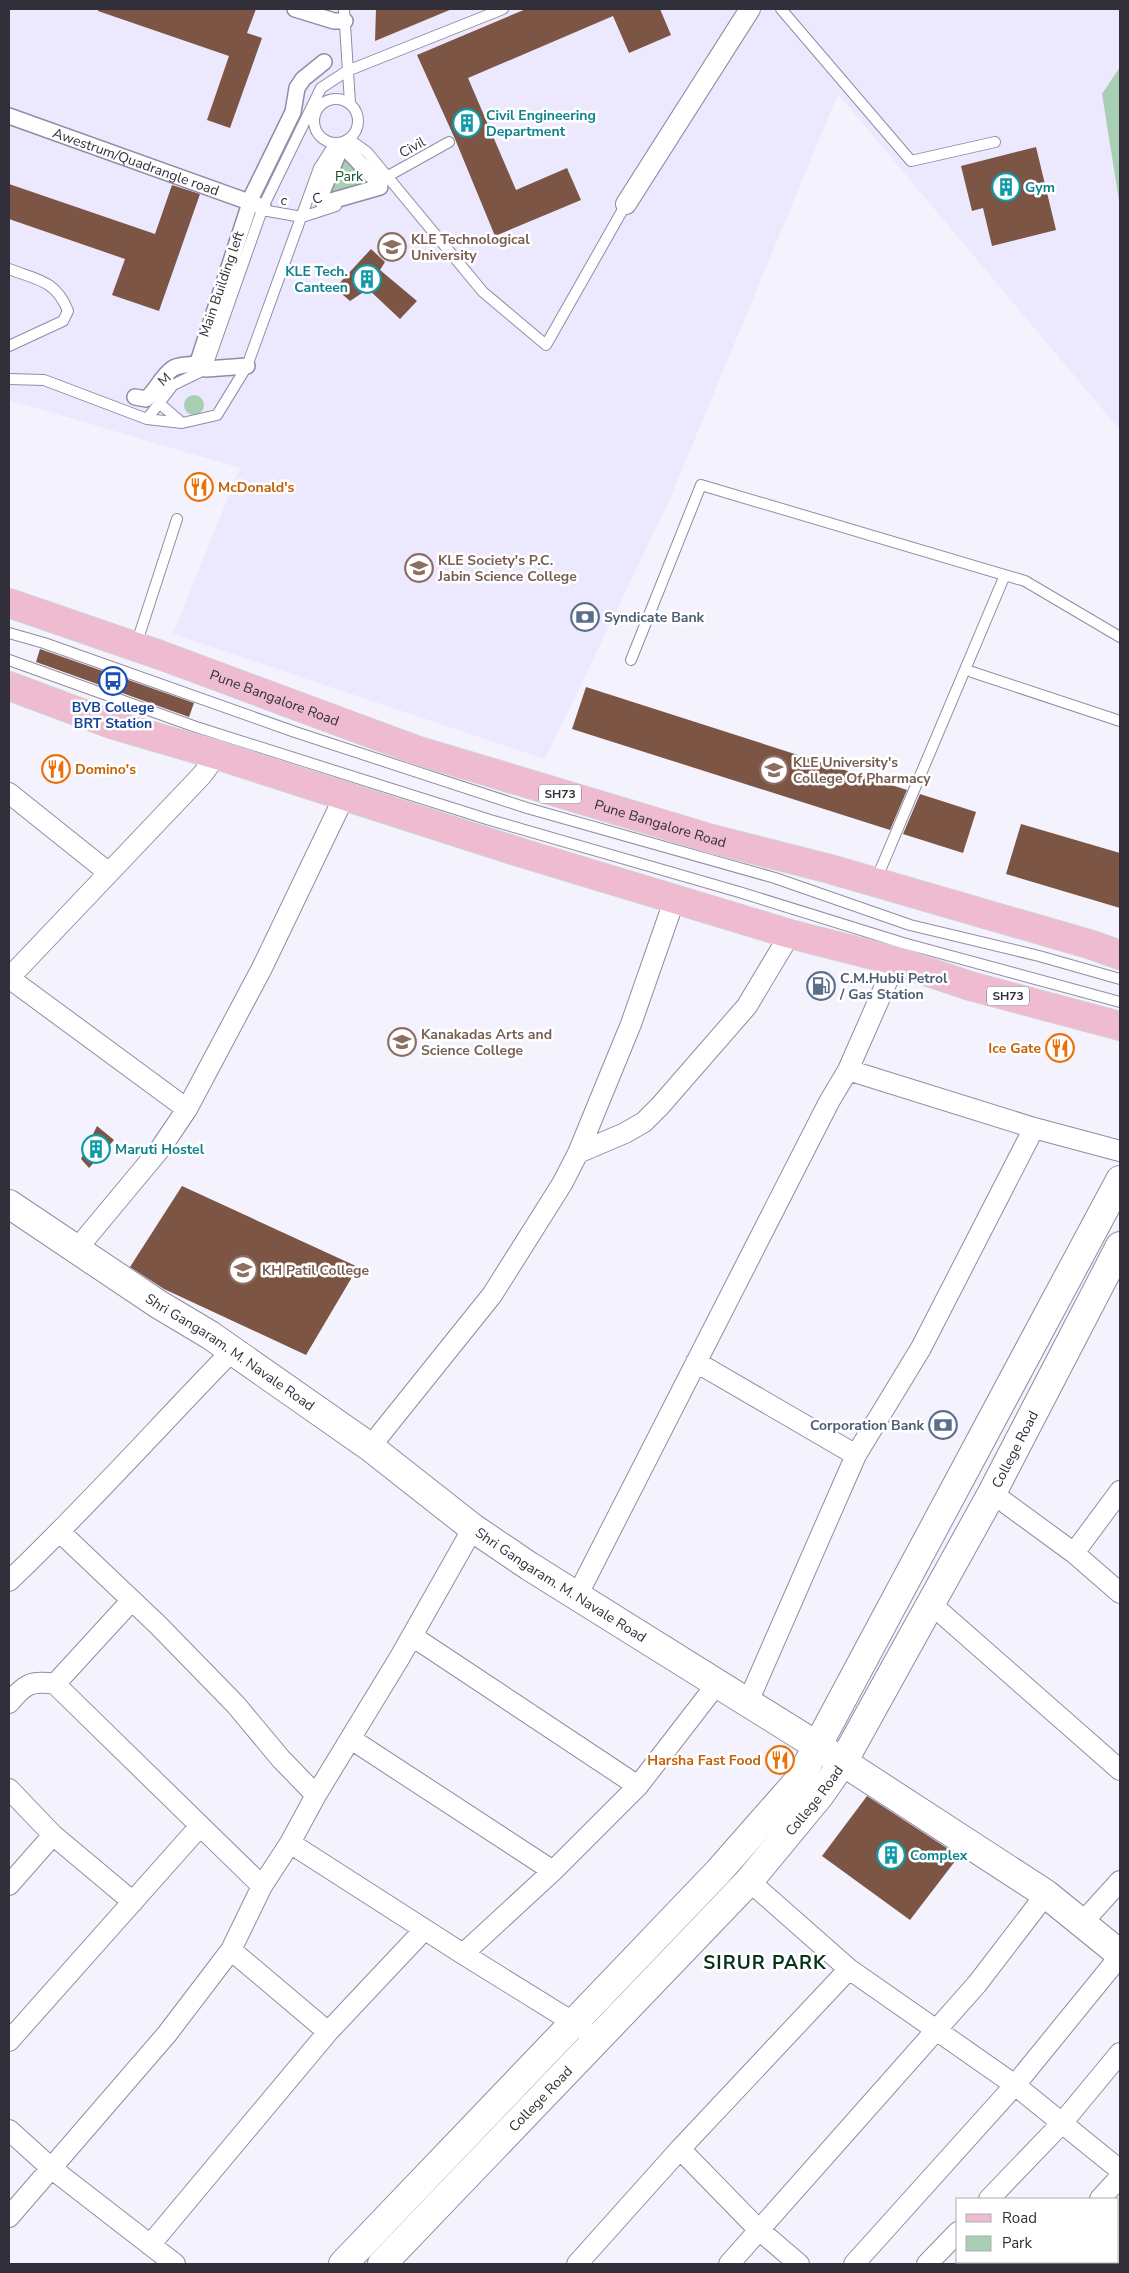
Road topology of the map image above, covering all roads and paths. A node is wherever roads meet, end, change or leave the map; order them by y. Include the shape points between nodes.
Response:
1 (295, 9) edge
2 (503, 9) edge
3 (750, 9) edge
4 (781, 9) edge
5 (344, 15) edge
6 (324, 62) dead end
7 (347, 71) junction
8 (350, 103) junction
9 (9, 116) edge
10 (349, 139) junction
11 (449, 142) dead end
12 (994, 142) dead end
13 (334, 143) junction
14 (388, 176) junction
15 (397, 188) junction
16 (626, 204) joint
17 (256, 206) junction
18 (302, 217) junction
19 (9, 269) edge
20 (9, 346) edge
21 (202, 365) junction
22 (247, 366) junction
23 (9, 379) edge
24 (135, 397) dead end
25 (159, 403) junction
26 (147, 419) junction
27 (182, 423) junction
28 (177, 520) dead end
29 (1005, 575) junction
30 (9, 603) edge
31 (9, 633) edge
32 (1120, 637) edge
33 (135, 646) junction
34 (9, 660) edge
35 (631, 660) dead end
36 (972, 672) dead end
37 (9, 686) edge
38 (1120, 721) edge
39 (218, 755) junction
40 (9, 793) edge
41 (344, 797) junction
42 (109, 873) junction
43 (875, 882) junction
44 (675, 898) junction
45 (790, 934) junction
46 (1120, 955) edge
47 (896, 962) junction
48 (9, 978) edge
49 (1120, 978) edge
50 (1120, 1002) edge
51 (1120, 1026) edge
52 (848, 1070) junction
53 (187, 1109) junction
54 (1034, 1128) junction
55 (1120, 1151) edge
56 (578, 1153) junction
57 (1120, 1180) edge
58 (9, 1204) edge
59 (1120, 1246) edge
60 (76, 1250) junction
61 (231, 1352) junction
62 (696, 1362) junction
63 (370, 1447) junction
64 (856, 1455) junction
65 (1120, 1491) edge
66 (992, 1493) junction
67 (473, 1528) junction
68 (60, 1532) junction
69 (1074, 1554) junction
70 (9, 1581) edge
71 (1120, 1593) edge
72 (577, 1596) junction
73 (132, 1600) junction
74 (930, 1603) junction
75 (412, 1636) junction
76 (55, 1684) junction
77 (716, 1685) junction
78 (9, 1703) edge
79 (748, 1704) junction
80 (350, 1739) junction
81 (817, 1748) junction
82 (843, 1762) junction
83 (1120, 1770) edge
84 (638, 1786) junction
85 (9, 1789) edge
86 (316, 1795) junction
87 (200, 1826) junction
88 (53, 1834) junction
89 (290, 1843) junction
90 (553, 1871) junction
91 (748, 1881) junction
92 (1120, 1881) edge
93 (9, 1885) edge
94 (262, 1886) junction
95 (1046, 1894) junction
96 (133, 1902) junction
97 (1082, 1924) junction
98 (424, 1930) junction
99 (231, 1950) junction
100 (462, 1954) junction
101 (1120, 1955) edge
102 (849, 1969) junction
103 (586, 2030) junction
104 (936, 2030) junction
105 (328, 2032) junction
106 (9, 2041) edge
107 (1120, 2053) edge
108 (1015, 2085) junction
109 (1062, 2123) junction
110 (9, 2130) edge
111 (680, 2149) junction
112 (51, 2168) junction
113 (1120, 2170) edge
114 (1120, 2177) edge
115 (990, 2198) edge
116 (1101, 2198) edge
117 (9, 2217) edge
118 (758, 2229) junction
119 (956, 2234) edge
120 (150, 2245) junction
121 (174, 2264) edge
122 (343, 2264) edge
123 (382, 2264) edge
124 (577, 2264) edge
125 (729, 2264) edge
126 (799, 2264) edge
127 (854, 2264) edge
128 (927, 2264) edge

1 - 5 street via 334,22
2 - 7 lane
3 - 16 street
4 - 12 lane via 911,161
5 - 7 lane
6 - 17 street via 298,88 293,112
7 - 8 lane
7 - 17 lane via 321,88
8 - 10 lane via 358,116 358,127
8 - 13 lane via 331,100 324,103 315,116 316,130
9 - 17 street, Awestrum/Quadrangle road
10 - 13 lane
10 - 14 lane via 367,152
11 - 14 lane, Civil
13 - 18 lane via 319,168
14 - 15 lane
15 - 16 lane via 483,292 546,345
15 - 18 lane, C
17 - 18 lane, c
17 - 21 street
18 - 22 lane
19 - 20 lane via 53,286 68,311 62,321
21 - 22 street
21 - 24 street via 179,365 146,399
21 - 25 lane, M via 173,385
22 - 27 lane via 216,415
23 - 26 lane via 44,380
25 - 26 lane, M
25 - 27 lane
26 - 27 lane
28 - 33 lane
29 - 32 lane via 1025,581
29 - 35 lane via 701,485
29 - 43 lane
30 - 33 main road, Pune Bangalore Road / SH73
31 - 49 lane via 527,808 776,878 910,925
33 - 43 main road, Pune Bangalore Road / SH73 via 416,750 693,833
34 - 50 lane via 196,727 490,820 903,943
36 - 38 lane
37 - 39 main road, SH73 via 111,724
39 - 41 main road, SH73
39 - 42 street
40 - 42 street
41 - 44 main road, SH73
41 - 53 street via 262,968
42 - 48 street
43 - 46 main road, Pune Bangalore Road / SH73
44 - 45 main road, SH73
44 - 56 street via 631,1024
45 - 47 main road, SH73
45 - 56 street via 747,1006 660,1106 644,1122 625,1133
47 - 51 main road, SH73 via 970,986
47 - 52 street
48 - 53 street
52 - 54 street
52 - 62 street via 824,1110
53 - 60 street via 160,1149
54 - 55 street
54 - 64 street via 921,1348
56 - 63 street via 492,1295
57 - 81 main road, College Road
58 - 60 main road, Shri Gangaram. M. Navale Road
59 - 66 main road, College Road
60 - 61 main road, Shri Gangaram. M. Navale Road
61 - 63 main road, Shri Gangaram. M. Navale Road
61 - 68 street
62 - 64 street
62 - 72 street
63 - 67 main road, Shri Gangaram. M. Navale Road
64 - 79 street
65 - 69 street
66 - 69 street
66 - 74 main road, College Road
67 - 72 main road, Shri Gangaram. M. Navale Road
67 - 75 street
68 - 70 street
68 - 73 street
69 - 71 street
72 - 77 main road, Shri Gangaram. M. Navale Road
73 - 76 street
73 - 86 street via 236,1705
74 - 82 main road, College Road
74 - 83 street
75 - 80 street
75 - 84 street
76 - 78 street via 38,1681 20,1690
76 - 87 street
77 - 79 main road, Shri Gangaram. M. Navale Road
77 - 84 street
79 - 81 main road, Shri Gangaram. M. Navale Road
80 - 86 street
80 - 90 street
81 - 82 main road, Shri Gangaram. M. Navale Road
81 - 103 main road, College Road via 800,1780
82 - 91 main road, College Road via 820,1795
82 - 95 main road, Shri Gangaram. M. Navale Road
84 - 90 street
85 - 88 street
86 - 89 street
87 - 94 street
87 - 96 street
88 - 93 street
88 - 96 street
89 - 94 street
89 - 98 street
90 - 100 street
91 - 102 street
91 - 103 main road, College Road
92 - 97 street
94 - 99 street
95 - 97 main road, Shri Gangaram. M. Navale Road
95 - 104 street via 978,1984
96 - 106 street
97 - 101 main road, Shri Gangaram. M. Navale Road
98 - 100 street
98 - 105 street
99 - 105 street
99 - 112 street via 167,2034
100 - 103 street
101 - 108 street
102 - 104 street
102 - 111 street
103 - 122 main road, College Road
103 - 123 main road, College Road
104 - 108 street
104 - 118 street
105 - 120 street
107 - 109 street
108 - 109 street
108 - 127 street
109 - 113 street
109 - 115 street
110 - 112 street
111 - 118 street
111 - 124 street
112 - 117 street
112 - 120 street
114 - 116 street
118 - 125 street
118 - 126 street
119 - 128 street
120 - 121 street

